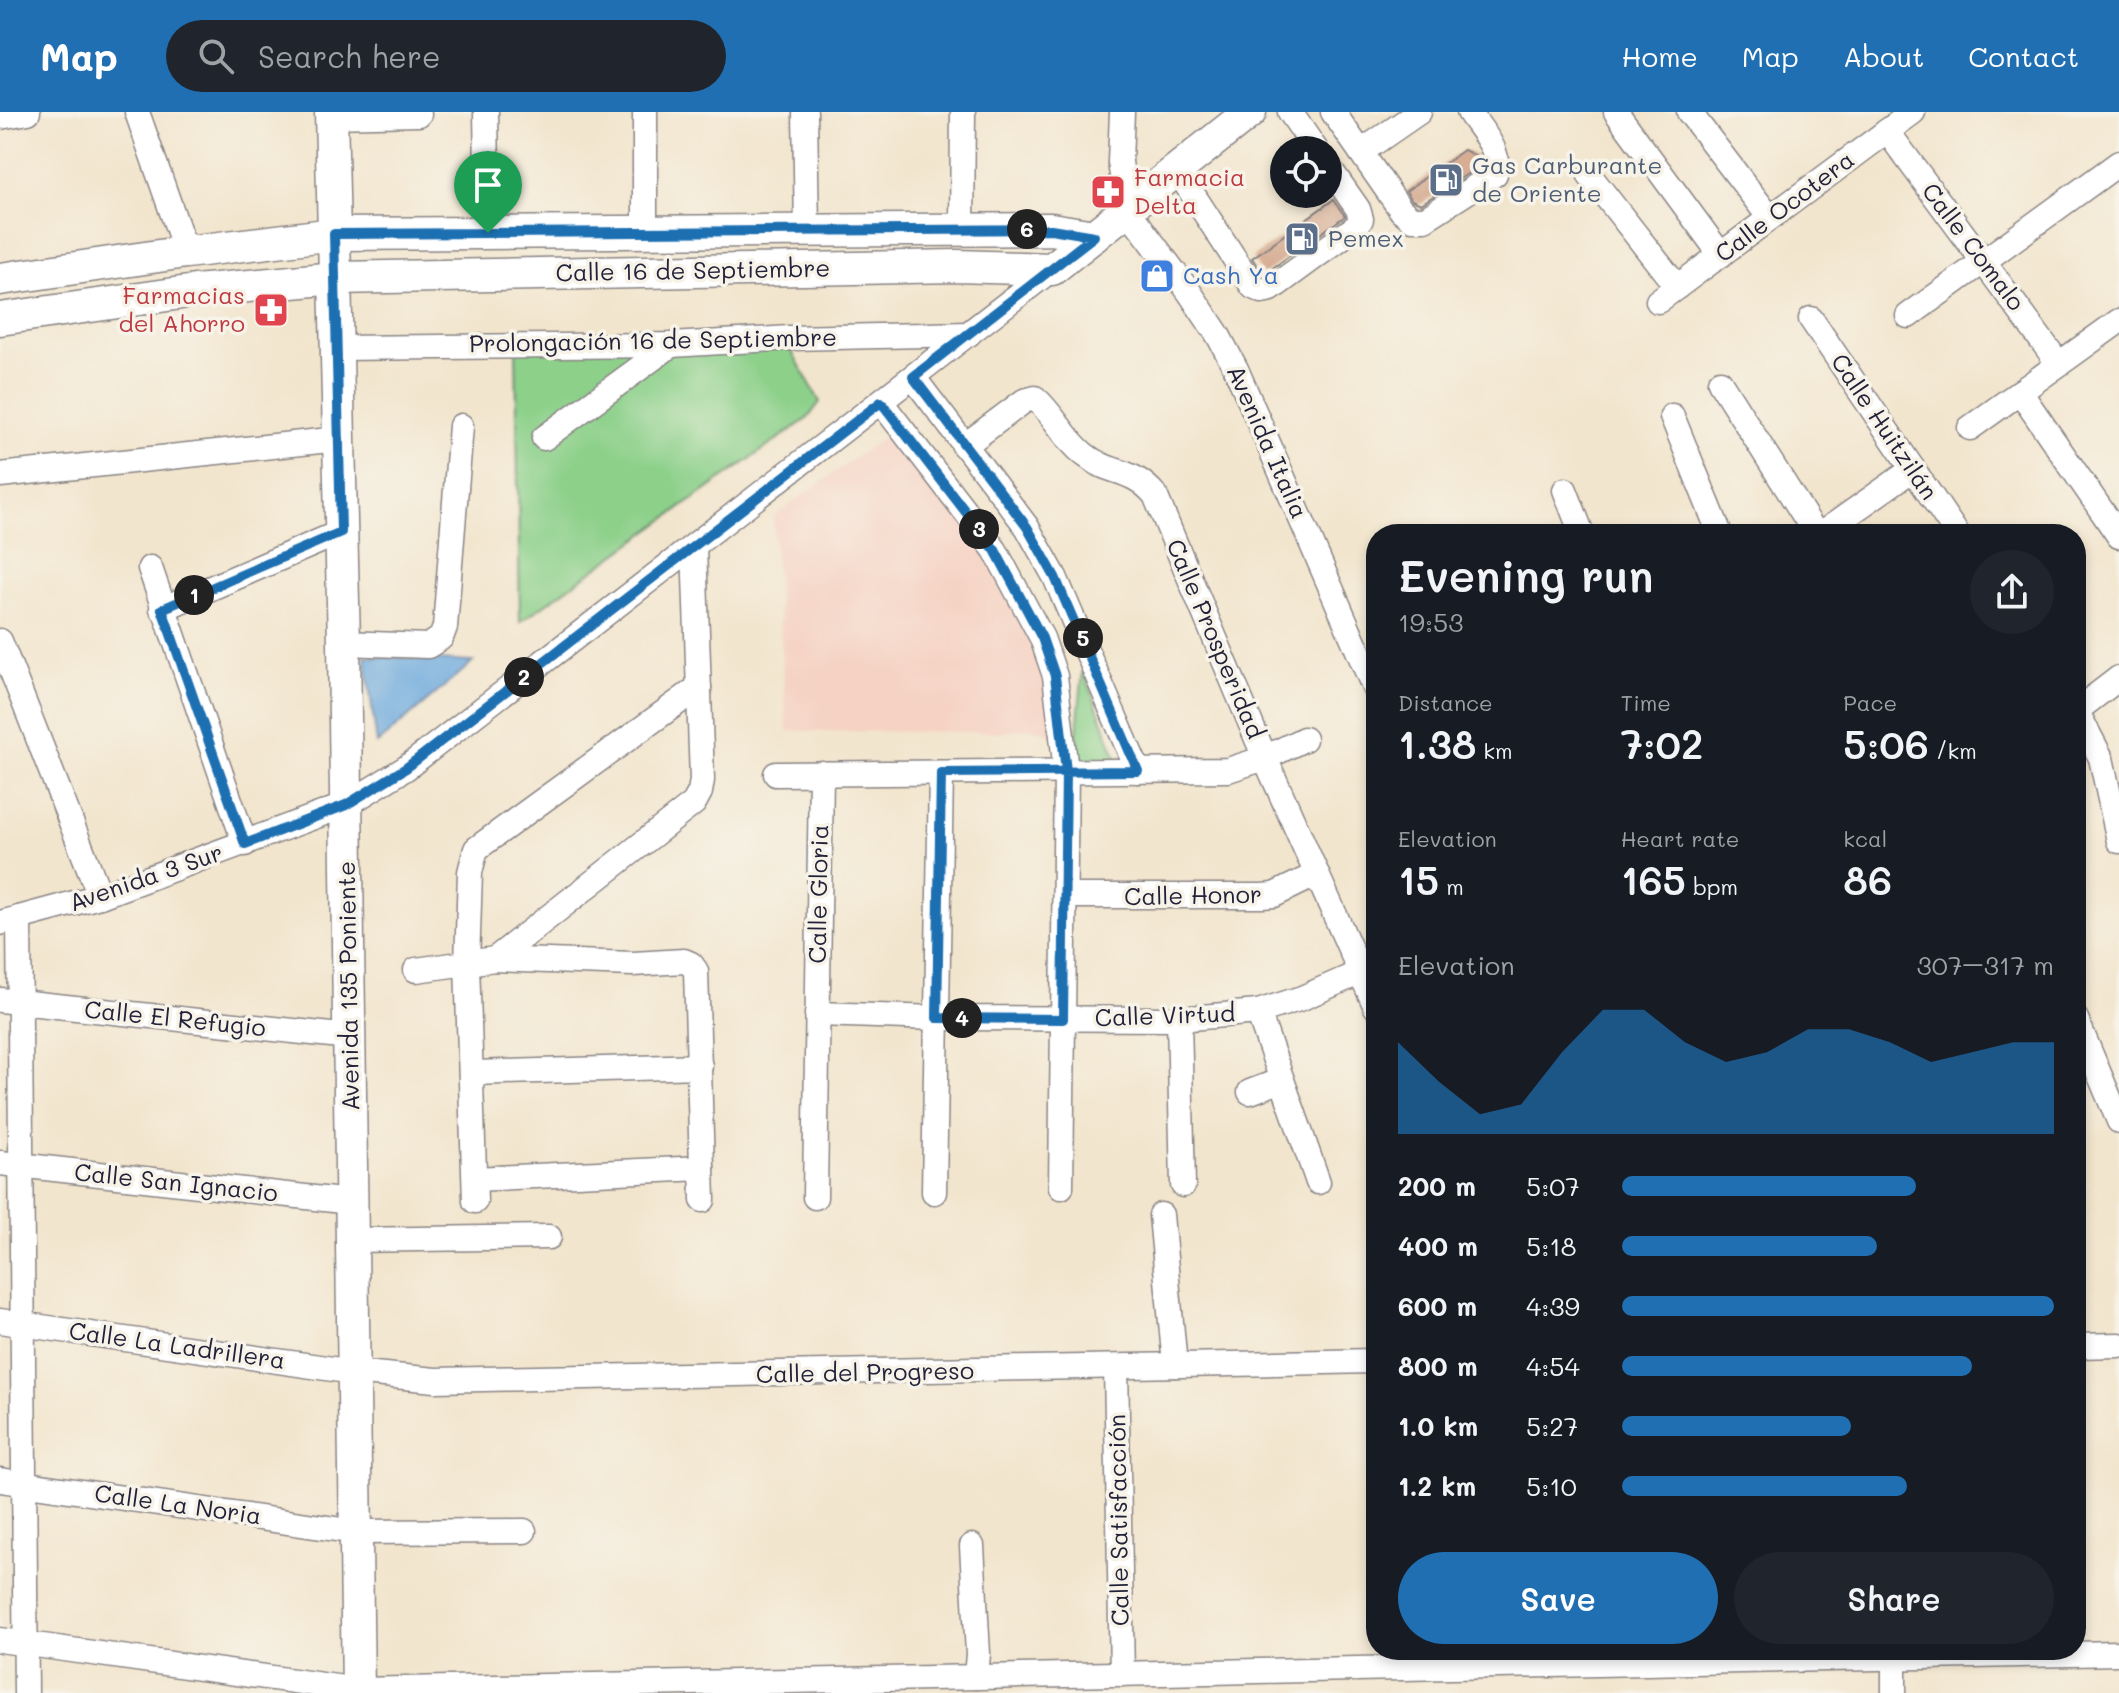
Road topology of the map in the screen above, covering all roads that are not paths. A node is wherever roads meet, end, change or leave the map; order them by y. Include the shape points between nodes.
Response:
1 (28, 112) edge
2 (137, 112) edge
3 (486, 112) edge
4 (645, 112) edge
5 (805, 112) edge
6 (963, 112) edge
7 (1122, 112) edge
8 (1250, 112) edge
9 (1290, 112) edge
10 (1333, 112) edge
11 (1419, 112) edge
12 (1469, 112) edge
13 (1616, 112) edge
14 (1689, 112) edge
15 (1913, 112) edge
16 (331, 114) edge
17 (419, 114) dead end
18 (0, 117) edge
19 (1887, 131) junction
20 (1306, 136) edge
21 (1361, 152) junction
22 (2119, 163) edge
23 (1177, 170) junction
24 (1590, 176) dead end
25 (1342, 186) edge
26 (1127, 209) junction
27 (1770, 218) junction
28 (962, 230) junction
29 (807, 231) junction
30 (645, 232) junction
31 (488, 233) junction
32 (334, 234) junction
33 (1094, 236) junction
34 (186, 252) junction
35 (1721, 255) junction
36 (1983, 261) junction
37 (1052, 269) junction
38 (335, 278) junction
39 (0, 279) edge
40 (1908, 316) dead end
41 (0, 319) edge
42 (1811, 319) dead end
43 (2119, 321) edge
44 (969, 334) junction
45 (671, 345) junction
46 (337, 348) junction
47 (2059, 364) junction
48 (913, 377) junction
49 (1720, 382) dead end
50 (2020, 392) junction
51 (881, 402) junction
52 (1672, 416) dead end
53 (461, 426) dead end
54 (1970, 428) dead end
55 (544, 438) dead end
56 (339, 439) junction
57 (964, 446) junction
58 (1913, 469) junction
59 (0, 475) edge
60 (1565, 490) dead end
61 (1578, 524) edge
62 (1716, 524) edge
63 (1812, 524) edge
64 (1833, 524) edge
65 (1950, 524) edge
66 (2117, 527) edge
67 (341, 532) junction
68 (694, 546) junction
69 (150, 568) dead end
70 (162, 609) junction
71 (0, 641) edge
72 (344, 643) junction
73 (1092, 659) junction
74 (1366, 669) edge
75 (1055, 676) junction
76 (2119, 678) edge
77 (8, 682) edge
78 (699, 687) junction
79 (2086, 703) edge
80 (2086, 730) edge
81 (1304, 739) dead end
82 (1265, 758) junction
83 (2101, 758) junction
84 (1066, 771) junction
85 (1138, 771) junction
86 (821, 773) junction
87 (941, 773) junction
88 (776, 774) dead end
89 (2119, 786) edge
90 (346, 805) junction
91 (2119, 841) edge
92 (245, 844) junction
93 (1317, 874) junction
94 (100, 896) junction
95 (1065, 896) junction
96 (10, 920) edge
97 (495, 959) junction
98 (467, 964) junction
99 (416, 970) dead end
100 (1361, 972) junction
101 (1366, 984) edge
102 (10, 1002) edge
103 (1258, 1012) junction
104 (817, 1014) junction
105 (937, 1018) junction
106 (1063, 1019) junction
107 (1179, 1019) junction
108 (350, 1037) junction
109 (2086, 1043) edge
110 (700, 1066) junction
111 (473, 1073) junction
112 (1282, 1080) junction
113 (1250, 1092) dead end
114 (2119, 1121) edge
115 (10, 1165) edge
116 (702, 1168) junction
117 (1318, 1182) dead end
118 (1183, 1185) dead end
119 (1061, 1187) dead end
120 (934, 1192) dead end
121 (815, 1197) dead end
122 (703, 1200) dead end
123 (351, 1202) junction
124 (1161, 1215) dead end
125 (549, 1237) dead end
126 (352, 1240) junction
127 (12, 1322) edge
128 (2119, 1345) edge
129 (2086, 1346) edge
130 (1366, 1361) edge
131 (1175, 1365) junction
132 (1116, 1367) junction
133 (354, 1372) junction
134 (0, 1480) edge
135 (25, 1484) junction
136 (524, 1531) dead end
137 (356, 1532) junction
138 (972, 1546) dead end
139 (12, 1641) edge
140 (2086, 1653) edge
141 (2119, 1653) edge
142 (1662, 1660) edge
143 (1894, 1660) edge
144 (1122, 1674) junction
145 (976, 1677) junction
146 (358, 1691) edge
147 (26, 1693) edge
148 (1894, 1693) edge

1 - 18 street
2 - 34 street
3 - 31 street
4 - 30 street
5 - 29 street
6 - 28 street
7 - 26 street via 1120,162
8 - 23 main road, Avenida 3 Sur
9 - 20 street
10 - 21 street
11 - 21 street
12 - 21 street via 1496,152 1495,174 1425,219 1412,219 1401,210
13 - 35 street
14 - 27 street
15 - 19 street, Calle Ocotera
16 - 17 street
16 - 32 main road, Avenida 135 Poniente
19 - 27 street, Calle Ocotera
19 - 36 street, Calle Comalo
22 - 36 street
23 - 25 street via 1253,287 1262,291 1357,226 1358,209
23 - 26 main road, Avenida 3 Sur
24 - 35 street, Calle Ocotera via 1667,294
26 - 33 main road, Avenida 3 Sur
26 - 74 street, Avenida Italia via 1190,293 1236,369
27 - 35 street, Calle Ocotera
28 - 29 main road, Calle 16 de Septiembre
28 - 33 main road, Calle 16 de Septiembre via 1051,229
29 - 30 main road, Calle 16 de Septiembre
30 - 31 main road, Calle 16 de Septiembre
31 - 32 main road, Calle 16 de Septiembre
32 - 34 main road, Calle 16 de Septiembre
32 - 38 main road, Avenida 135 Poniente
33 - 37 main road, Avenida 3 Sur
34 - 39 main road, Calle 16 de Septiembre
36 - 40 street
36 - 47 street, Calle Comalo
37 - 38 main road, Calle 16 de Septiembre via 957,266
37 - 44 street, Avenida 3 Sur
38 - 41 main road, Calle 16 de Septiembre via 195,291
38 - 46 main road, Avenida 135 Poniente
42 - 58 street, Calle Huitzilán
43 - 47 street
44 - 45 street, Prolongación 16 de Septiembre
44 - 48 street, Avenida 3 Sur
45 - 46 street, Prolongación 16 de Septiembre
45 - 55 street
46 - 56 main road, Avenida 135 Poniente
47 - 50 street
48 - 51 street, Avenida 3 Sur
48 - 57 street
49 - 63 street
50 - 54 street
50 - 66 street
51 - 68 street, Avenida 3 Sur
51 - 75 street via 995,550 1042,638
52 - 62 street
53 - 72 street via 441,638 428,646
56 - 59 street
56 - 67 main road, Avenida 135 Poniente
57 - 73 street via 1027,527
57 - 82 street, Calle Prosperidad via 1035,398 1082,453 1145,484 1155,495
58 - 64 street
58 - 65 street, Calle Huitzilán
60 - 61 street
67 - 70 street
67 - 72 main road, Avenida 135 Poniente
68 - 78 street
68 - 90 street, Avenida 3 Sur via 406,768
69 - 70 street
70 - 92 street
71 - 77 street
72 - 90 main road, Avenida 135 Poniente
73 - 75 street
73 - 85 street
75 - 84 street
76 - 79 street
77 - 94 street
78 - 97 street via 702,780 694,803
78 - 98 street via 476,849 470,872
80 - 83 street
81 - 82 street
82 - 85 street via 1228,770
82 - 93 street, Calle Prosperidad
83 - 89 street
83 - 91 street
84 - 85 street
84 - 87 street
84 - 95 street
86 - 87 street
86 - 88 street
86 - 104 street, Calle Gloria
87 - 105 street
90 - 92 street, Avenida 3 Sur
90 - 108 main road, Avenida 135 Poniente
92 - 94 street, Avenida 3 Sur
93 - 95 street, Calle Honor via 1274,895
93 - 100 street, Calle Prosperidad
94 - 96 street, Avenida 3 Sur
95 - 106 street
96 - 102 street
97 - 98 street
97 - 110 street via 691,964 696,971
98 - 99 street
98 - 111 street
100 - 101 street, Calle Prosperidad
100 - 103 street, Calle Virtud
102 - 108 street, Calle El Refugio
102 - 115 street
103 - 107 street, Calle Virtud
103 - 112 street
104 - 105 street, Calle Virtud
104 - 121 street, Calle Gloria
105 - 106 street, Calle Virtud
105 - 120 street
106 - 107 street, Calle Virtud
106 - 119 street
107 - 118 street
108 - 123 main road, Avenida 135 Poniente
109 - 114 street
110 - 111 street
110 - 116 street
111 - 116 street via 475,1190
112 - 113 street
112 - 117 street
115 - 123 street, Calle San Ignacio
115 - 127 street
116 - 122 street
123 - 126 main road, Avenida 135 Poniente
124 - 131 street
125 - 126 street
126 - 133 main road, Avenida 135 Poniente
127 - 133 street, Calle La Ladrillera
127 - 135 street
128 - 129 street
130 - 131 street, Calle del Progreso
131 - 132 street, Calle del Progreso
132 - 133 street, Calle del Progreso via 435,1380
132 - 144 street, Calle Satisfacción
133 - 137 main road, Avenida 135 Poniente
134 - 135 street, Calle La Noria
135 - 137 street, Calle La Noria
135 - 139 street
136 - 137 street, Calle La Noria
137 - 146 main road, Avenida 135 Poniente
138 - 145 street
139 - 146 street
139 - 147 street
140 - 141 street
142 - 144 street
143 - 148 street
144 - 145 street
145 - 146 street

